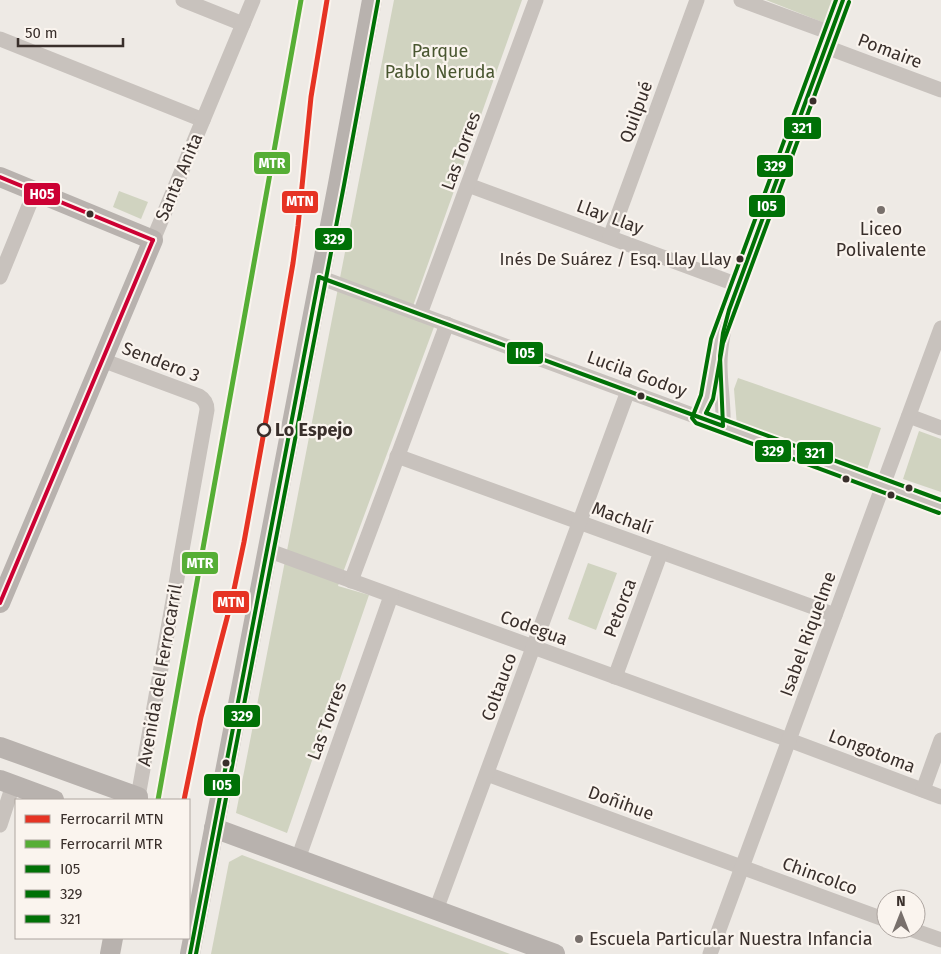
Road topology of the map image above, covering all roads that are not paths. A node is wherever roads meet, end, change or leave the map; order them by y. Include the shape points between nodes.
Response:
1 (183, 0) edge
2 (253, 0) edge
3 (372, 0) edge
4 (536, 0) edge
5 (697, 0) edge
6 (741, 0) edge
7 (843, 0) edge
8 (244, 24) junction
9 (0, 39) edge
10 (828, 40) junction
11 (941, 90) edge
12 (203, 120) junction
13 (0, 177) edge
14 (468, 185) junction
15 (35, 191) junction
16 (610, 237) junction
17 (153, 240) junction
18 (0, 277) edge
19 (319, 277) junction
20 (738, 284) junction
21 (420, 314) junction
22 (726, 318) junction
23 (446, 324) junction
24 (941, 328) edge
25 (102, 360) junction
26 (628, 391) junction
27 (205, 402) joint
28 (908, 416) junction
29 (698, 417) junction
30 (723, 426) junction
31 (941, 428) edge
32 (397, 456) junction
33 (883, 485) junction
34 (941, 507) edge
35 (580, 522) junction
36 (267, 550) junction
37 (661, 552) junction
38 (351, 581) junction
39 (391, 596) junction
40 (0, 603) edge
41 (835, 615) junction
42 (533, 648) junction
43 (614, 677) junction
44 (789, 740) junction
45 (941, 740) edge
46 (0, 747) edge
47 (487, 774) junction
48 (7, 783) edge
49 (922, 790) junction
50 (941, 797) edge
51 (51, 799) edge
52 (138, 799) edge
53 (0, 825) edge
54 (214, 828) junction
55 (298, 859) junction
56 (742, 868) junction
57 (436, 910) junction
58 (876, 916) edge
59 (926, 935) edge
60 (113, 939) edge
61 (941, 940) edge
62 (110, 954) edge
63 (190, 954) edge
64 (555, 954) edge
65 (710, 954) edge

1 - 8 street
2 - 8 street, Santa Anita
3 - 19 main road
4 - 14 street, Las Torres
5 - 16 street, Quilpué
6 - 10 street, Pomaire
7 - 10 street
8 - 12 street, Santa Anita
9 - 12 street
10 - 11 street, Pomaire
10 - 20 street
12 - 17 street, Santa Anita
13 - 15 main road
14 - 16 street, Llay Llay
14 - 21 street, Las Torres
15 - 17 main road
15 - 18 street
16 - 20 street, Llay Llay
17 - 25 main road, Santa Anita
19 - 21 street, Lucila Godoy
19 - 36 main road
20 - 22 street
21 - 23 street, Lucila Godoy
22 - 29 street via 716,340 707,397
22 - 30 street via 720,362
23 - 26 street, Lucila Godoy
23 - 32 street
24 - 28 street, Isabel Riquelme
25 - 27 street, Sendero 3 via 199,396
25 - 40 main road, Santa Anita
26 - 29 street, Lucila Godoy
26 - 35 street, Coltauco
27 - 52 street, Avenida del Ferrocarril via 207,410
28 - 31 street
28 - 33 street, Isabel Riquelme
29 - 30 street, Lucila Godoy
30 - 33 street, Lucila Godoy
32 - 35 street, Machalí
32 - 38 street
33 - 34 street, Lucila Godoy
33 - 41 street, Isabel Riquelme
35 - 37 street, Machalí
35 - 42 street, Coltauco
36 - 38 street, Codegua
36 - 54 main road
37 - 41 street, Machalí
37 - 43 street, Petorca
38 - 39 street, Codegua
39 - 42 street, Codegua
39 - 55 street, Las Torres
41 - 44 street, Isabel Riquelme
42 - 43 street, Codegua
42 - 47 street, Coltauco
43 - 44 street, Codegua
44 - 49 street, Longotoma
44 - 56 street, Isabel Riquelme
45 - 49 street
46 - 52 main road
47 - 56 street, Doñihue
47 - 57 street, Coltauco
48 - 51 main road
48 - 53 street
49 - 50 street, Longotoma
54 - 55 main road
54 - 63 main road
55 - 57 main road
56 - 58 street, Chincolco
56 - 65 street, Isabel Riquelme
57 - 64 main road
59 - 61 street
60 - 62 main road

